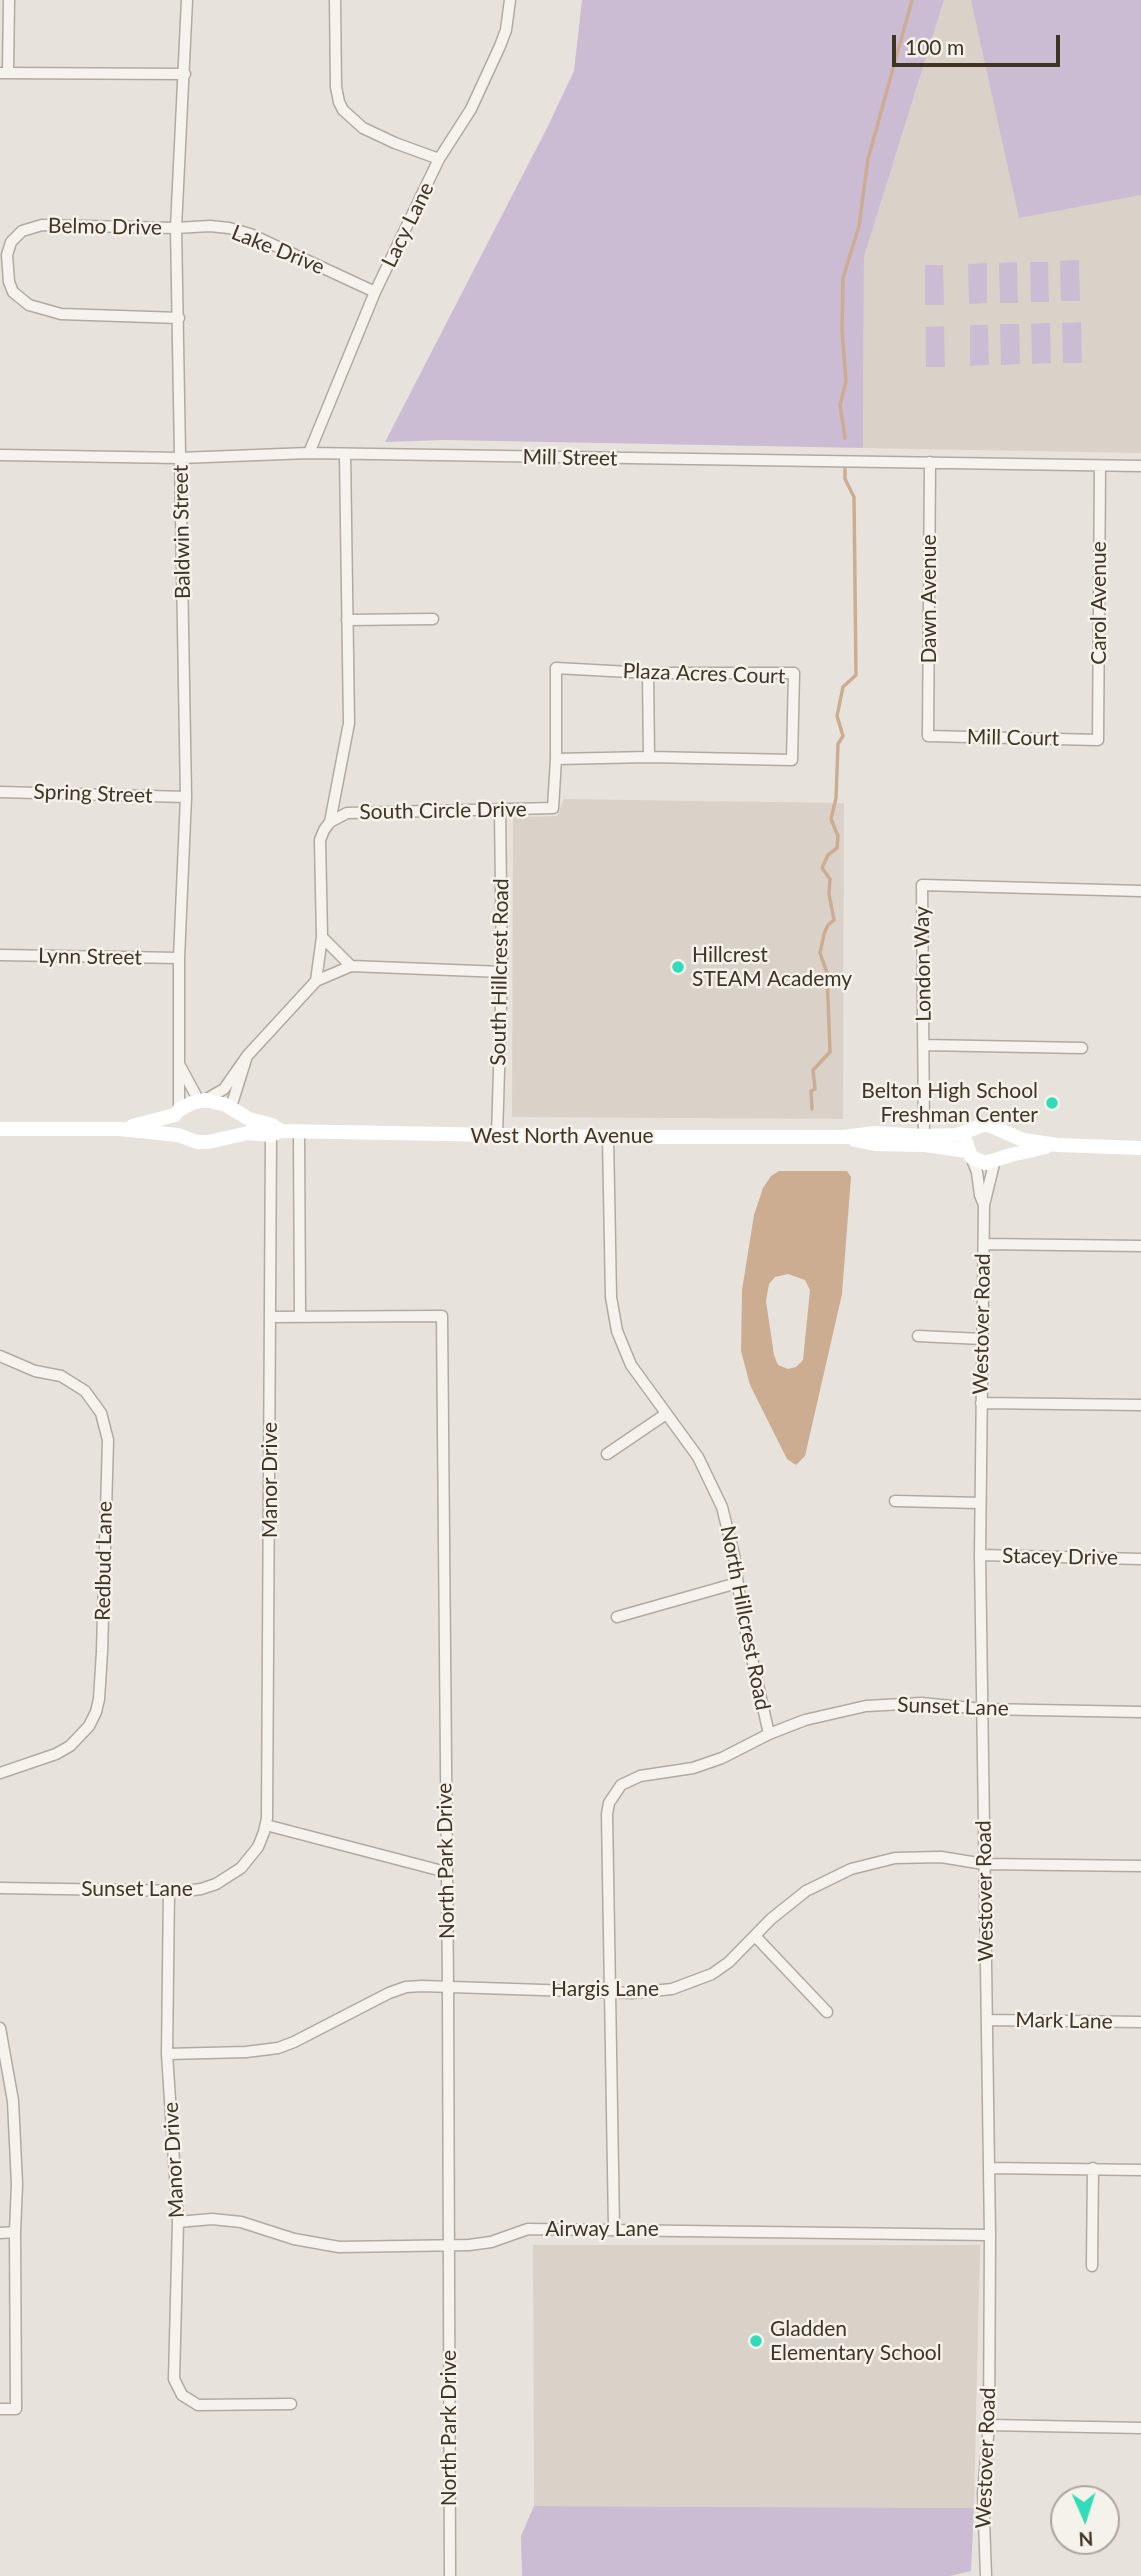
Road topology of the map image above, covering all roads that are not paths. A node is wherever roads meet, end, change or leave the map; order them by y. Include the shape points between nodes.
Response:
1 (9, 0) edge
2 (187, 0) edge
3 (335, 0) edge
4 (510, 0) edge
5 (4, 73) edge
6 (185, 74) junction
7 (439, 159) junction
8 (176, 228) junction
9 (375, 292) junction
10 (179, 318) junction
11 (309, 453) junction
12 (345, 454) junction
13 (0, 455) edge
14 (180, 458) junction
15 (930, 462) junction
16 (1100, 466) junction
17 (1141, 466) edge
18 (433, 619) dead end
19 (347, 620) junction
20 (648, 673) junction
21 (928, 736) joint
22 (1098, 740) joint
23 (649, 757) junction
24 (556, 759) junction
25 (0, 792) edge
26 (186, 797) junction
27 (553, 808) joint
28 (500, 809) junction
29 (330, 822) junction
30 (1141, 891) edge
31 (322, 937) junction
32 (0, 955) edge
33 (179, 958) junction
34 (351, 966) junction
35 (502, 972) junction
36 (316, 981) junction
37 (924, 1045) junction
38 (1082, 1048) dead end
39 (247, 1056) junction
40 (179, 1063) junction
41 (202, 1101) junction
42 (233, 1109) junction
43 (177, 1113) junction
44 (0, 1129) edge
45 (120, 1129) junction
46 (972, 1130) junction
47 (999, 1131) junction
48 (276, 1133) junction
49 (299, 1133) junction
50 (178, 1135) junction
51 (233, 1135) junction
52 (497, 1136) junction
53 (924, 1136) junction
54 (608, 1137) junction
55 (843, 1137) junction
56 (1058, 1145) junction
57 (1141, 1148) edge
58 (969, 1154) junction
59 (995, 1160) junction
60 (984, 1205) junction
61 (984, 1244) junction
62 (1141, 1246) edge
63 (271, 1317) junction
64 (300, 1317) junction
65 (918, 1336) dead end
66 (982, 1339) junction
67 (0, 1356) edge
68 (981, 1403) junction
69 (1141, 1405) edge
70 (666, 1414) junction
71 (607, 1454) dead end
72 (895, 1501) dead end
73 (980, 1503) junction
74 (980, 1555) junction
75 (1141, 1559) edge
76 (737, 1583) junction
77 (617, 1617) dead end
78 (982, 1709) junction
79 (1141, 1712) edge
80 (769, 1734) junction
81 (0, 1773) edge
82 (266, 1825) junction
83 (984, 1864) junction
84 (1141, 1866) edge
85 (446, 1872) junction
86 (0, 1888) edge
87 (169, 1890) junction
88 (755, 1936) junction
89 (448, 1986) junction
90 (611, 1992) junction
91 (827, 2012) dead end
92 (988, 2020) junction
93 (1141, 2022) edge
94 (0, 2028) edge
95 (167, 2054) junction
96 (989, 2168) junction
97 (1093, 2168) junction
98 (1141, 2170) edge
99 (178, 2222) junction
100 (614, 2228) junction
101 (0, 2232) edge
102 (15, 2232) junction
103 (990, 2235) junction
104 (447, 2245) junction
105 (1092, 2266) dead end
106 (291, 2404) dead end
107 (0, 2409) edge
108 (989, 2425) junction
109 (1141, 2428) edge
110 (450, 2576) edge
111 (986, 2576) edge

1 - 5 street
2 - 6 street, Baldwin Street
3 - 7 street via 336,87 344,110 376,135
4 - 7 street, Lacy Lane via 500,46 471,109
5 - 6 street
6 - 8 street, Baldwin Street
7 - 9 street, Lacy Lane
8 - 9 street, Lake Drive via 210,226 250,234
8 - 10 street, Baldwin Street
8 - 10 street, Belmo Drive via 32,226 13,238 7,271 21,300 44,311
9 - 11 street, Lacy Lane
10 - 14 street, Baldwin Street
11 - 12 street, Mill Street
11 - 14 street, Mill Street
12 - 15 street, Mill Street
12 - 19 street
13 - 14 street, Mill Street
14 - 26 street, Baldwin Street
15 - 16 street, Mill Street
15 - 21 street, Dawn Avenue
16 - 17 street, Mill Street
16 - 22 street, Carol Avenue
18 - 19 street
19 - 29 street via 349,723
20 - 23 street
20 - 23 street, Plaza Acres Court via 794,673 792,760
20 - 24 street, Plaza Acres Court via 555,668
21 - 22 street, Mill Court
23 - 24 street, Plaza Acres Court
24 - 27 street, Plaza Acres Court
25 - 26 street, Spring Street
26 - 33 street, Baldwin Street
27 - 28 street, South Circle Drive
28 - 29 street, South Circle Drive via 347,813
28 - 35 street, South Hillcrest Road
29 - 31 street, South Circle Drive via 320,840
30 - 37 street, London Way via 922,885
31 - 34 street
31 - 36 street, South Circle Drive
32 - 33 street, Lynn Street
33 - 40 street, Baldwin Street
34 - 35 street
34 - 36 street
35 - 52 street, South Hillcrest Road
36 - 39 street
37 - 38 street
37 - 53 street, London Way
39 - 41 street via 224,1089
39 - 42 street
40 - 41 street, Baldwin Street
40 - 43 street, Baldwin Street
41 - 42 main road, West North Avenue
41 - 43 main road, West North Avenue
42 - 48 main road, West North Avenue via 272,1125
42 - 51 main road via 238,1123
43 - 45 main road, West North Avenue
43 - 50 main road
44 - 45 main road, West North Avenue
45 - 50 main road, West North Avenue
46 - 47 main road, West North Avenue via 989,1125
46 - 53 main road, West North Avenue
46 - 58 main road via 966,1140
47 - 56 main road, West North Avenue
47 - 59 main road via 1004,1143
48 - 49 main road, West North Avenue
48 - 51 main road, West North Avenue
48 - 63 street, Manor Drive
49 - 52 main road, West North Avenue
49 - 64 street
50 - 51 main road, West North Avenue via 197,1142 218,1142
52 - 54 main road, West North Avenue
53 - 55 main road, West North Avenue via 874,1133
54 - 55 main road, West North Avenue
54 - 70 street, North Hillcrest Road via 611,1297 617,1331 631,1365
55 - 58 main road, West North Avenue
56 - 57 main road, West North Avenue
56 - 59 main road, West North Avenue
58 - 59 main road, West North Avenue via 985,1163
58 - 60 street, Westover Road
59 - 60 street, Westover Road
60 - 61 street, Westover Road
61 - 62 street
61 - 66 street, Westover Road
63 - 64 street, North Park Drive
63 - 82 street, Manor Drive
64 - 85 street, North Park Drive via 442,1316
65 - 66 street
66 - 68 street, Westover Road
67 - 81 street, Redbud Lane via 61,1376 79,1387 101,1413 108,1440 96,1712 70,1746
68 - 69 street
68 - 73 street, Westover Road
70 - 71 street
70 - 76 street, North Hillcrest Road via 698,1457 716,1494 728,1528
72 - 73 street
73 - 74 street, Westover Road
74 - 75 street, Stacey Drive
74 - 78 street, Westover Road
76 - 77 street
76 - 80 street, North Hillcrest Road
78 - 79 street, Sunset Lane
78 - 80 street, Sunset Lane via 921,1703 866,1706
78 - 83 street, Westover Road
80 - 90 street, North Hillcrest Road via 693,1768 630,1779 614,1794 607,1814
82 - 85 street
82 - 87 street, Sunset Lane via 250,1859 230,1877 201,1889
83 - 84 street, Hargis Lane
83 - 88 street, Hargis Lane via 918,1856 851,1869 791,1902
83 - 92 street, Westover Road
85 - 89 street, North Park Drive
86 - 87 street, Sunset Lane
87 - 95 street, Manor Drive
88 - 90 street, Hargis Lane via 729,1962 692,1983 651,1993
88 - 91 street
89 - 90 street, Hargis Lane
89 - 95 street, Hargis Lane via 414,1986 389,1993 278,2048
89 - 104 street, North Park Drive
90 - 100 street, North Hillcrest Road
92 - 93 street, Mark Lane
92 - 96 street, Westover Road
94 - 102 street via 16,2137
95 - 99 street, Manor Drive
96 - 97 street
96 - 103 street, Westover Road
97 - 98 street
97 - 105 street
99 - 104 street, Airway Lane via 241,2222 339,2247
99 - 106 street, Manor Drive via 177,2388 198,2405
100 - 103 street, Airway Lane
100 - 104 street, Airway Lane via 528,2229 491,2242
101 - 102 street
102 - 107 street via 16,2409
103 - 108 street, Westover Road
104 - 110 street, North Park Drive
108 - 109 street
108 - 111 street, Westover Road via 983,2493

